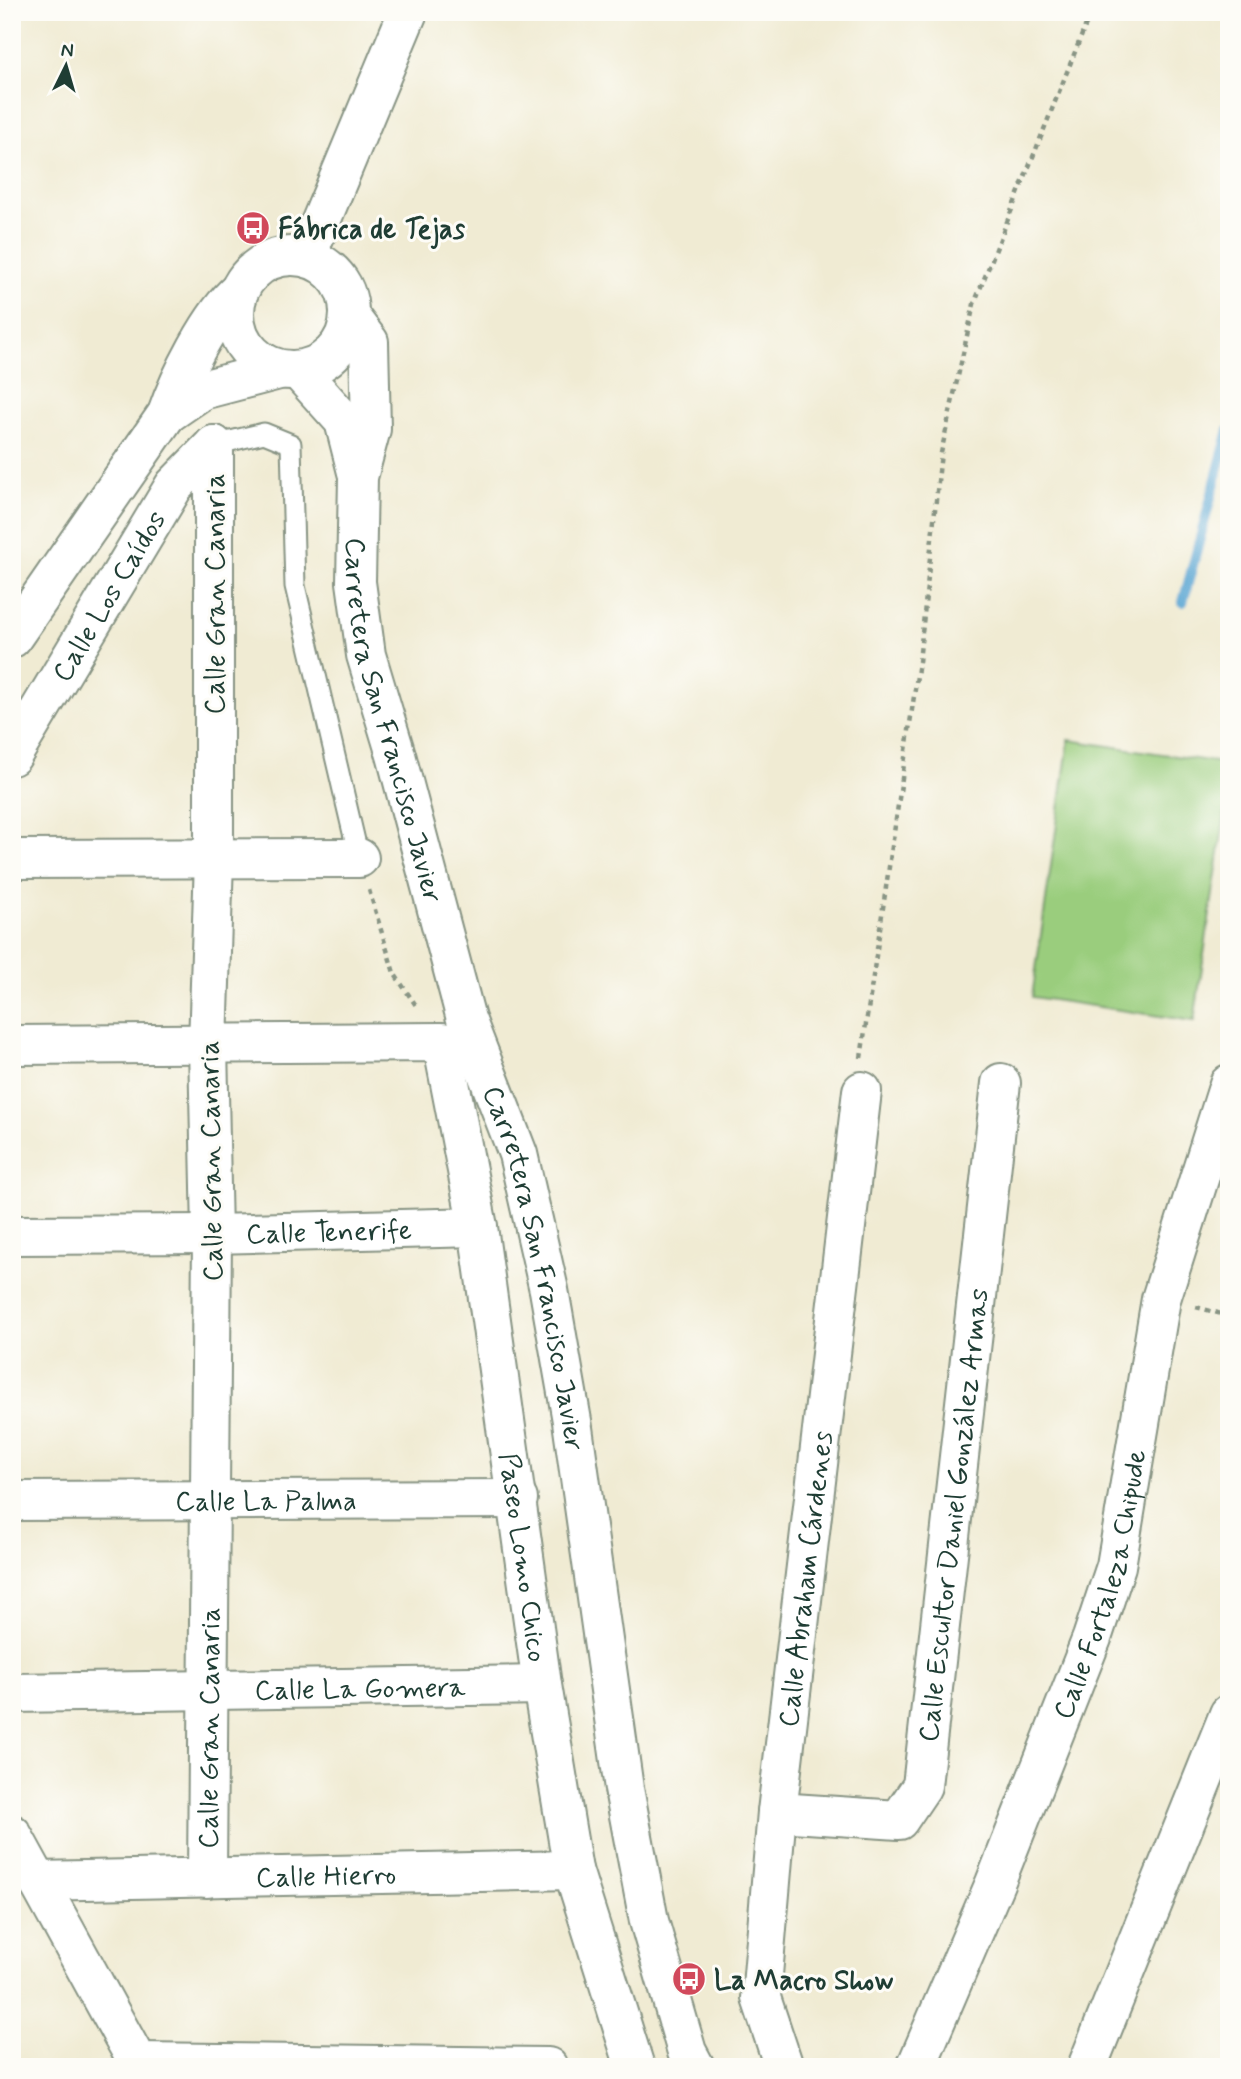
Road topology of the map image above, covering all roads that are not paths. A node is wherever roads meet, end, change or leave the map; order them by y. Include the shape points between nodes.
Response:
1 (408, 12) edge
2 (306, 257) junction
3 (239, 291) junction
4 (350, 317) junction
5 (289, 370) junction
6 (167, 414) junction
7 (214, 445) junction
8 (358, 477) junction
9 (12, 638) edge
10 (12, 756) edge
11 (359, 858) joint
12 (12, 859) edge
13 (214, 859) junction
14 (12, 1045) edge
15 (208, 1045) junction
16 (1001, 1083) dead end
17 (1229, 1083) edge
18 (862, 1091) road end
19 (478, 1227) junction
20 (212, 1234) junction
21 (12, 1236) edge
22 (517, 1499) junction
23 (209, 1500) junction
24 (12, 1501) edge
25 (542, 1685) junction
26 (208, 1690) junction
27 (12, 1693) edge
28 (1229, 1714) edge
29 (777, 1812) junction
30 (12, 1834) edge
31 (573, 1870) junction
32 (207, 1878) junction
33 (37, 1881) junction
34 (139, 2064) edge
35 (548, 2067) edge
36 (635, 2067) edge
37 (695, 2067) edge
38 (784, 2067) edge
39 (916, 2067) edge
40 (1087, 2067) edge

1 - 2 street
2 - 3 street via 285,256 266,262 250,274
2 - 4 street via 339,279 348,297
3 - 5 street via 234,310 246,348 261,362
3 - 6 street via 223,303 177,384
4 - 5 street via 335,353 318,365
4 - 8 street, Carretera San Francisco Javier via 369,342 371,429
5 - 6 street via 202,390
5 - 8 street, Carretera San Francisco Javier via 344,421
6 - 9 street
7 - 10 street, Calle Los Caídos via 174,486
7 - 11 lane via 264,432 291,444 295,586
7 - 13 street, Calle Gran Canaria
8 - 37 street, Carretera San Francisco Javier via 356,582 366,655 466,1018 518,1154 572,1421 622,1776 647,1908
11 - 13 street
12 - 13 street
13 - 15 street, Calle Gran Canaria
14 - 15 street
15 - 19 street, Paseo Lomo Chico via 442,1042
15 - 20 street, Calle Gran Canaria
16 - 29 street, Calle Escultor Daniel González Armas via 922,1786 899,1821
17 - 39 street, Calle Fortaleza Chipude via 1161,1299 1116,1566 995,1883
18 - 29 street, Calle Abraham Cárdenes
19 - 20 street, Calle Tenerife
19 - 22 street, Paseo Lomo Chico
20 - 21 street, Calle Tenerife
20 - 23 street, Calle Gran Canaria
22 - 23 street, Calle La Palma
22 - 25 street, Paseo Lomo Chico
23 - 24 street, Calle La Palma
23 - 26 street, Calle Gran Canaria
25 - 26 street, Calle La Gomera
25 - 31 street, Paseo Lomo Chico
26 - 27 street, Calle La Gomera
26 - 32 street, Calle Gran Canaria
28 - 40 street
29 - 38 street, Calle Abraham Cárdenes via 761,1998
30 - 33 street
31 - 32 street, Calle Hierro
31 - 36 street, Paseo Lomo Chico
32 - 33 street, Calle Hierro
33 - 34 street
34 - 35 street

